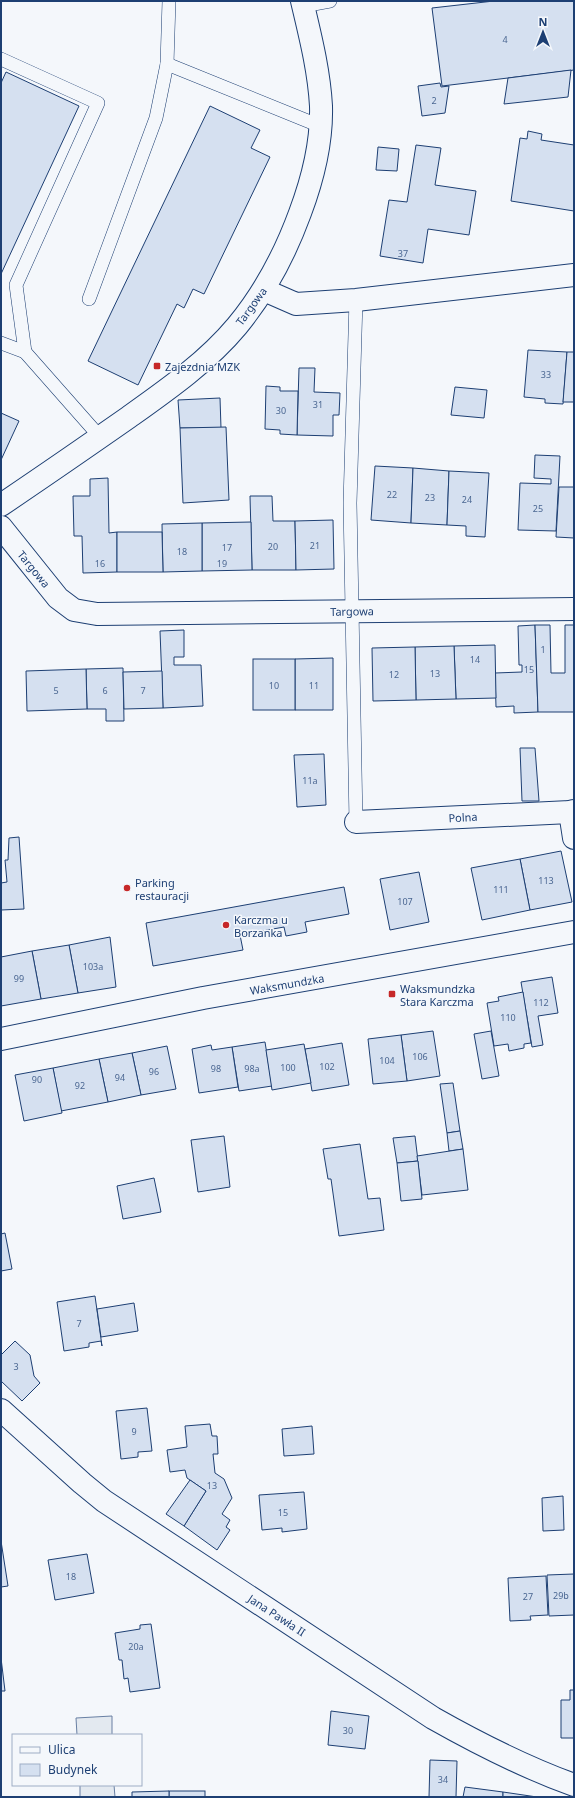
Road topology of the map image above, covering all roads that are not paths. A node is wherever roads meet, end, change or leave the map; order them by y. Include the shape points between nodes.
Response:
1 (169, 1) edge
2 (330, 1) edge
3 (303, 3) edge
4 (1, 59) edge
5 (167, 64) junction
6 (320, 126) junction
7 (574, 275) edge
8 (264, 290) junction
9 (89, 299) dead end
10 (356, 300) junction
11 (1, 343) edge
12 (25, 352) junction
13 (100, 437) junction
14 (1, 505) edge
15 (1, 527) edge
16 (574, 609) edge
17 (352, 611) junction
18 (572, 812) edge
19 (356, 822) joint
20 (574, 838) edge
21 (574, 932) edge
22 (1, 1039) edge
23 (1, 1410) edge
24 (574, 1785) edge

1 - 5 lane
2 - 3 lane
3 - 6 street, Targowa via 318,81
4 - 12 lane via 98,103 16,285
5 - 6 lane
5 - 9 lane via 156,118
6 - 8 street, Targowa via 307,194
7 - 10 street
8 - 10 street via 296,304
8 - 13 street, Targowa via 237,326 210,354
10 - 17 lane via 350,503
11 - 12 lane
12 - 13 lane
13 - 14 street, Targowa
15 - 17 street, Targowa via 58,598 74,610 97,614
16 - 17 street, Targowa
17 - 19 lane
18 - 19 street, Polna
18 - 20 street, Polna
21 - 22 street, Waksmundzka via 203,998
23 - 24 street, Jana Pawła II via 104,1500 433,1718 478,1744 543,1774

